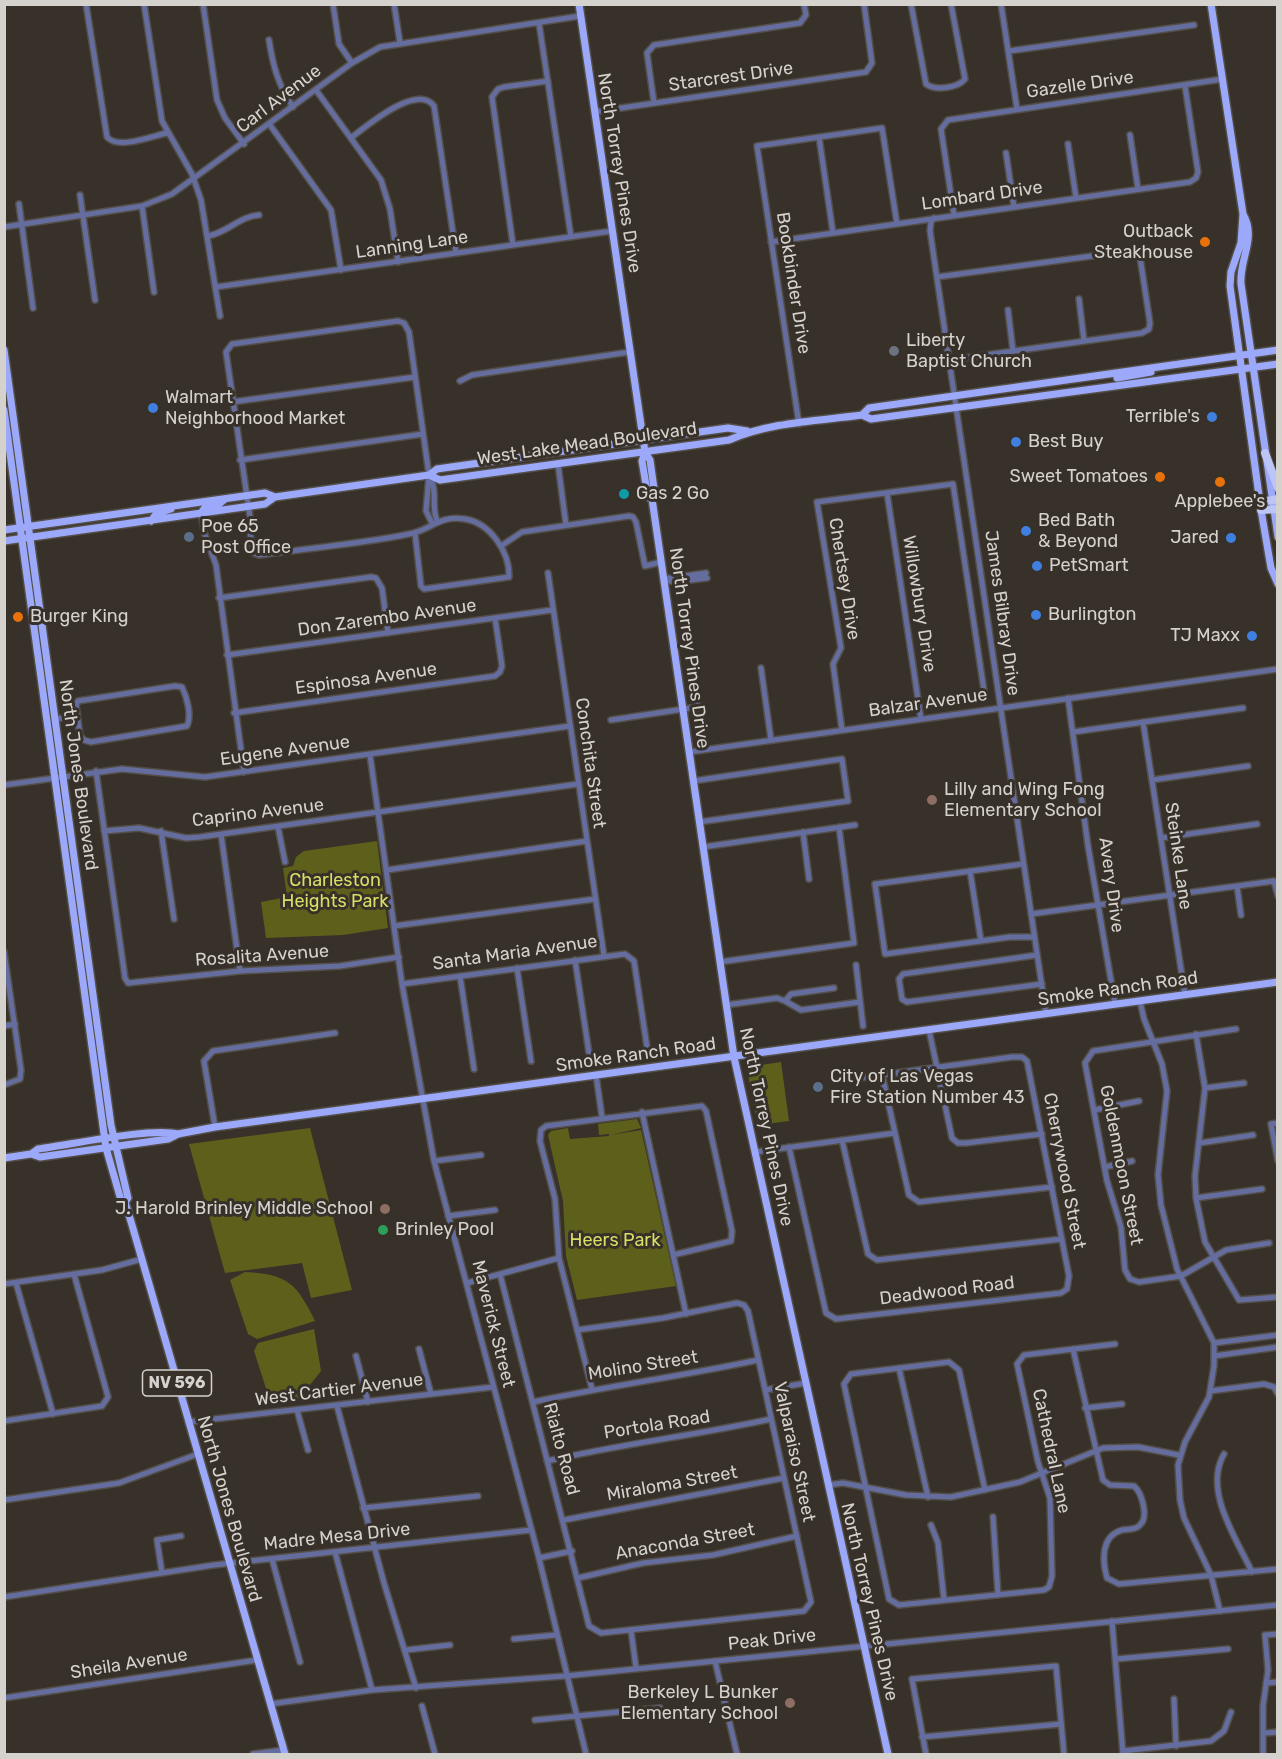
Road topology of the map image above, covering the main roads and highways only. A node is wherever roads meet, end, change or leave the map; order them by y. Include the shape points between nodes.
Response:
1 (579, 4) edge
2 (1211, 4) edge
3 (1243, 214) junction
4 (4, 350) edge
5 (1278, 350) edge
6 (1251, 354) junction
7 (1240, 356) junction
8 (1278, 364) edge
9 (1173, 365) junction
10 (1253, 368) junction
11 (1242, 369) junction
12 (4, 378) edge
13 (1065, 380) junction
14 (1111, 382) junction
15 (1045, 383) junction
16 (7, 385) edge
17 (1038, 396) junction
18 (4, 410) edge
19 (862, 415) junction
20 (749, 431) junction
21 (643, 440) junction
22 (645, 452) junction
23 (1264, 453) junction
24 (506, 460) junction
25 (508, 471) junction
26 (429, 475) junction
27 (1278, 488) edge
28 (275, 497) junction
29 (226, 498) junction
30 (1275, 500) edge
31 (179, 505) junction
32 (1261, 506) junction
33 (1276, 509) edge
34 (149, 510) junction
35 (201, 513) junction
36 (151, 521) junction
37 (111, 526) junction
38 (25, 527) junction
39 (4, 530) edge
40 (1278, 537) edge
41 (26, 538) junction
42 (4, 541) edge
43 (1278, 584) edge
44 (50, 680) junction
45 (41, 681) junction
46 (1278, 982) edge
47 (95, 1038) junction
48 (734, 1057) junction
49 (114, 1143) junction
50 (106, 1144) junction
51 (4, 1158) edge
52 (125, 1202) junction
53 (284, 1752) edge
54 (888, 1755) edge

1 - 21 main road, North Torrey Pines Drive
2 - 3 main road
3 - 6 main road via 1249,240 1240,284
3 - 7 main road via 1241,243 1230,279
4 - 16 main road, North Jones Boulevard
5 - 6 main road, West Lake Mead Boulevard
6 - 7 main road, West Lake Mead Boulevard
6 - 10 main road
7 - 9 main road, West Lake Mead Boulevard
7 - 11 main road
8 - 10 main road, West Lake Mead Boulevard
9 - 13 main road, West Lake Mead Boulevard
9 - 14 main road
10 - 11 main road, West Lake Mead Boulevard
10 - 23 main road
11 - 14 main road, West Lake Mead Boulevard
11 - 32 main road
12 - 16 main road
13 - 14 main road via 1074,384
13 - 15 main road, West Lake Mead Boulevard
14 - 17 main road, West Lake Mead Boulevard
15 - 17 main road
15 - 19 main road, West Lake Mead Boulevard via 869,408
16 - 38 main road, North Jones Boulevard
17 - 19 main road, West Lake Mead Boulevard via 871,419
18 - 38 main road, North Jones Boulevard
19 - 20 main road, West Lake Mead Boulevard
20 - 21 main road, West Lake Mead Boulevard via 728,428
20 - 22 main road, West Lake Mead Boulevard via 729,440
21 - 22 main road, North Torrey Pines Drive
21 - 24 main road, West Lake Mead Boulevard
22 - 25 main road, West Lake Mead Boulevard
22 - 48 main road, North Torrey Pines Drive via 644,475 648,497 652,499
23 - 27 highway
23 - 30 main road
24 - 25 main road
24 - 26 main road, West Lake Mead Boulevard via 437,469
25 - 26 main road, West Lake Mead Boulevard via 440,480
26 - 28 main road, West Lake Mead Boulevard
28 - 29 main road, West Lake Mead Boulevard via 265,493
28 - 35 main road, West Lake Mead Boulevard via 265,504
29 - 31 main road, West Lake Mead Boulevard
29 - 35 main road via 206,506
30 - 32 highway
30 - 33 main road
31 - 34 main road, West Lake Mead Boulevard
31 - 36 main road via 156,514
32 - 33 highway
32 - 43 main road via 1271,568
33 - 40 main road
34 - 37 main road via 143,516
34 - 38 main road, West Lake Mead Boulevard
35 - 36 main road, West Lake Mead Boulevard
36 - 37 main road, West Lake Mead Boulevard
37 - 41 main road, West Lake Mead Boulevard
38 - 39 main road, West Lake Mead Boulevard
38 - 41 main road, North Jones Boulevard
41 - 42 main road, West Lake Mead Boulevard
41 - 44 main road, North Jones Boulevard
41 - 45 main road, North Jones Boulevard
44 - 45 main road
44 - 47 main road, North Jones Boulevard
45 - 47 main road, North Jones Boulevard
46 - 48 main road, Smoke Ranch Road
47 - 49 main road, North Jones Boulevard
47 - 50 main road, North Jones Boulevard
48 - 49 main road, Smoke Ranch Road via 215,1127 168,1139
48 - 54 main road, North Torrey Pines Drive
49 - 50 main road, Smoke Ranch Road
49 - 52 main road, North Jones Boulevard / NV 596 via 128,1198
50 - 51 main road, Smoke Ranch Road via 40,1157 31,1154
50 - 52 main road, North Jones Boulevard / NV 596 via 121,1200
52 - 53 main road, North Jones Boulevard / NV 596

